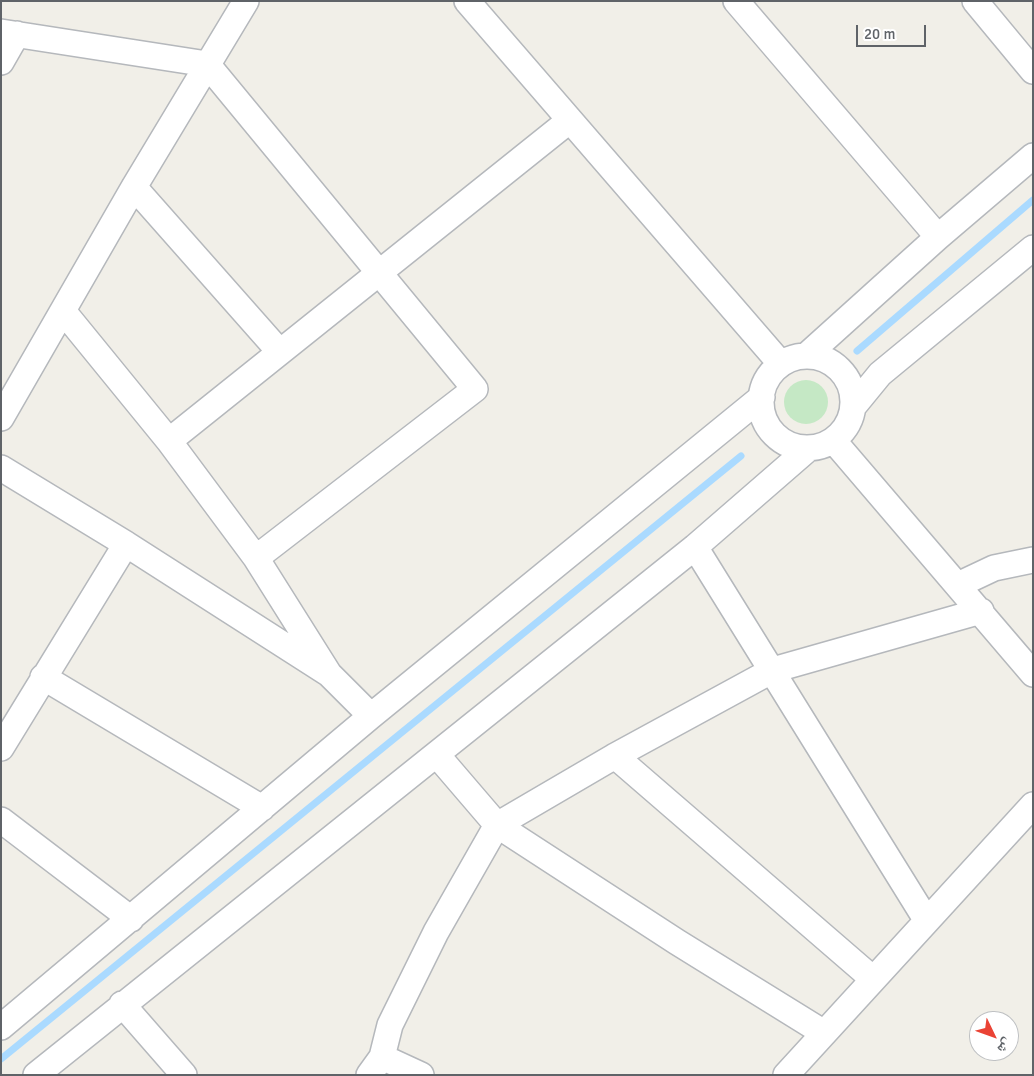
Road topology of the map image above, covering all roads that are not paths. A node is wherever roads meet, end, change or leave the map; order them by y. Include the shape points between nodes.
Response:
1 (246, 1) edge
2 (467, 1) edge
3 (736, 1) edge
4 (975, 1) edge
5 (9, 33) edge
6 (1, 62) edge
7 (207, 64) junction
8 (1033, 71) edge
9 (570, 120) junction
10 (1033, 156) edge
11 (134, 187) junction
12 (938, 236) junction
13 (1033, 248) edge
14 (380, 272) junction
15 (63, 311) junction
16 (279, 351) junction
17 (806, 356) junction
18 (782, 364) junction
19 (762, 397) junction
20 (853, 407) junction
21 (1, 418) edge
22 (833, 440) junction
23 (169, 441) junction
24 (808, 448) junction
25 (1, 468) edge
26 (126, 544) junction
27 (695, 547) junction
28 (256, 558) junction
29 (1033, 560) edge
30 (958, 585) junction
31 (981, 611) junction
32 (773, 670) junction
33 (329, 674) junction
34 (1033, 674) edge
35 (43, 678) junction
36 (371, 716) junction
37 (1, 748) edge
38 (437, 754) junction
39 (615, 756) junction
40 (1033, 805) edge
41 (262, 808) junction
42 (1, 820) edge
43 (497, 825) junction
44 (131, 919) junction
45 (927, 921) junction
46 (873, 979) junction
47 (122, 1004) junction
48 (2, 1025) edge
49 (824, 1033) junction
50 (375, 1066) edge
51 (36, 1075) edge
52 (184, 1075) edge
53 (422, 1075) edge
54 (786, 1075) edge

1 - 7 street
2 - 9 street
3 - 12 street
4 - 8 street
5 - 6 street
5 - 7 street
7 - 11 street
7 - 14 street
9 - 14 street
9 - 18 street
10 - 12 street
11 - 15 street
11 - 16 street
12 - 17 street
13 - 20 street via 880,374
14 - 16 street
14 - 28 street via 475,388
15 - 21 street
15 - 23 street
16 - 23 street
17 - 18 street
17 - 20 street via 831,362 841,371 852,394
18 - 19 street via 765,384
19 - 24 street via 762,410 773,433 795,446
19 - 36 street
20 - 22 street via 849,420
22 - 24 street
22 - 30 street
23 - 28 street
24 - 27 street
25 - 26 street
26 - 33 street
26 - 35 street
27 - 32 street
27 - 38 street
28 - 33 street
29 - 30 street via 994,568
30 - 31 street
31 - 32 street
31 - 34 street
32 - 39 street
32 - 45 street
33 - 36 street
35 - 37 street
35 - 41 street
36 - 41 street
38 - 43 street
38 - 47 street
39 - 43 street
39 - 46 street
40 - 45 street
41 - 44 street
42 - 44 street
43 - 49 street
43 - 50 street via 436,932 394,1017
44 - 48 street
45 - 46 street
46 - 49 street
47 - 51 street
47 - 52 street
49 - 54 street
50 - 53 street

